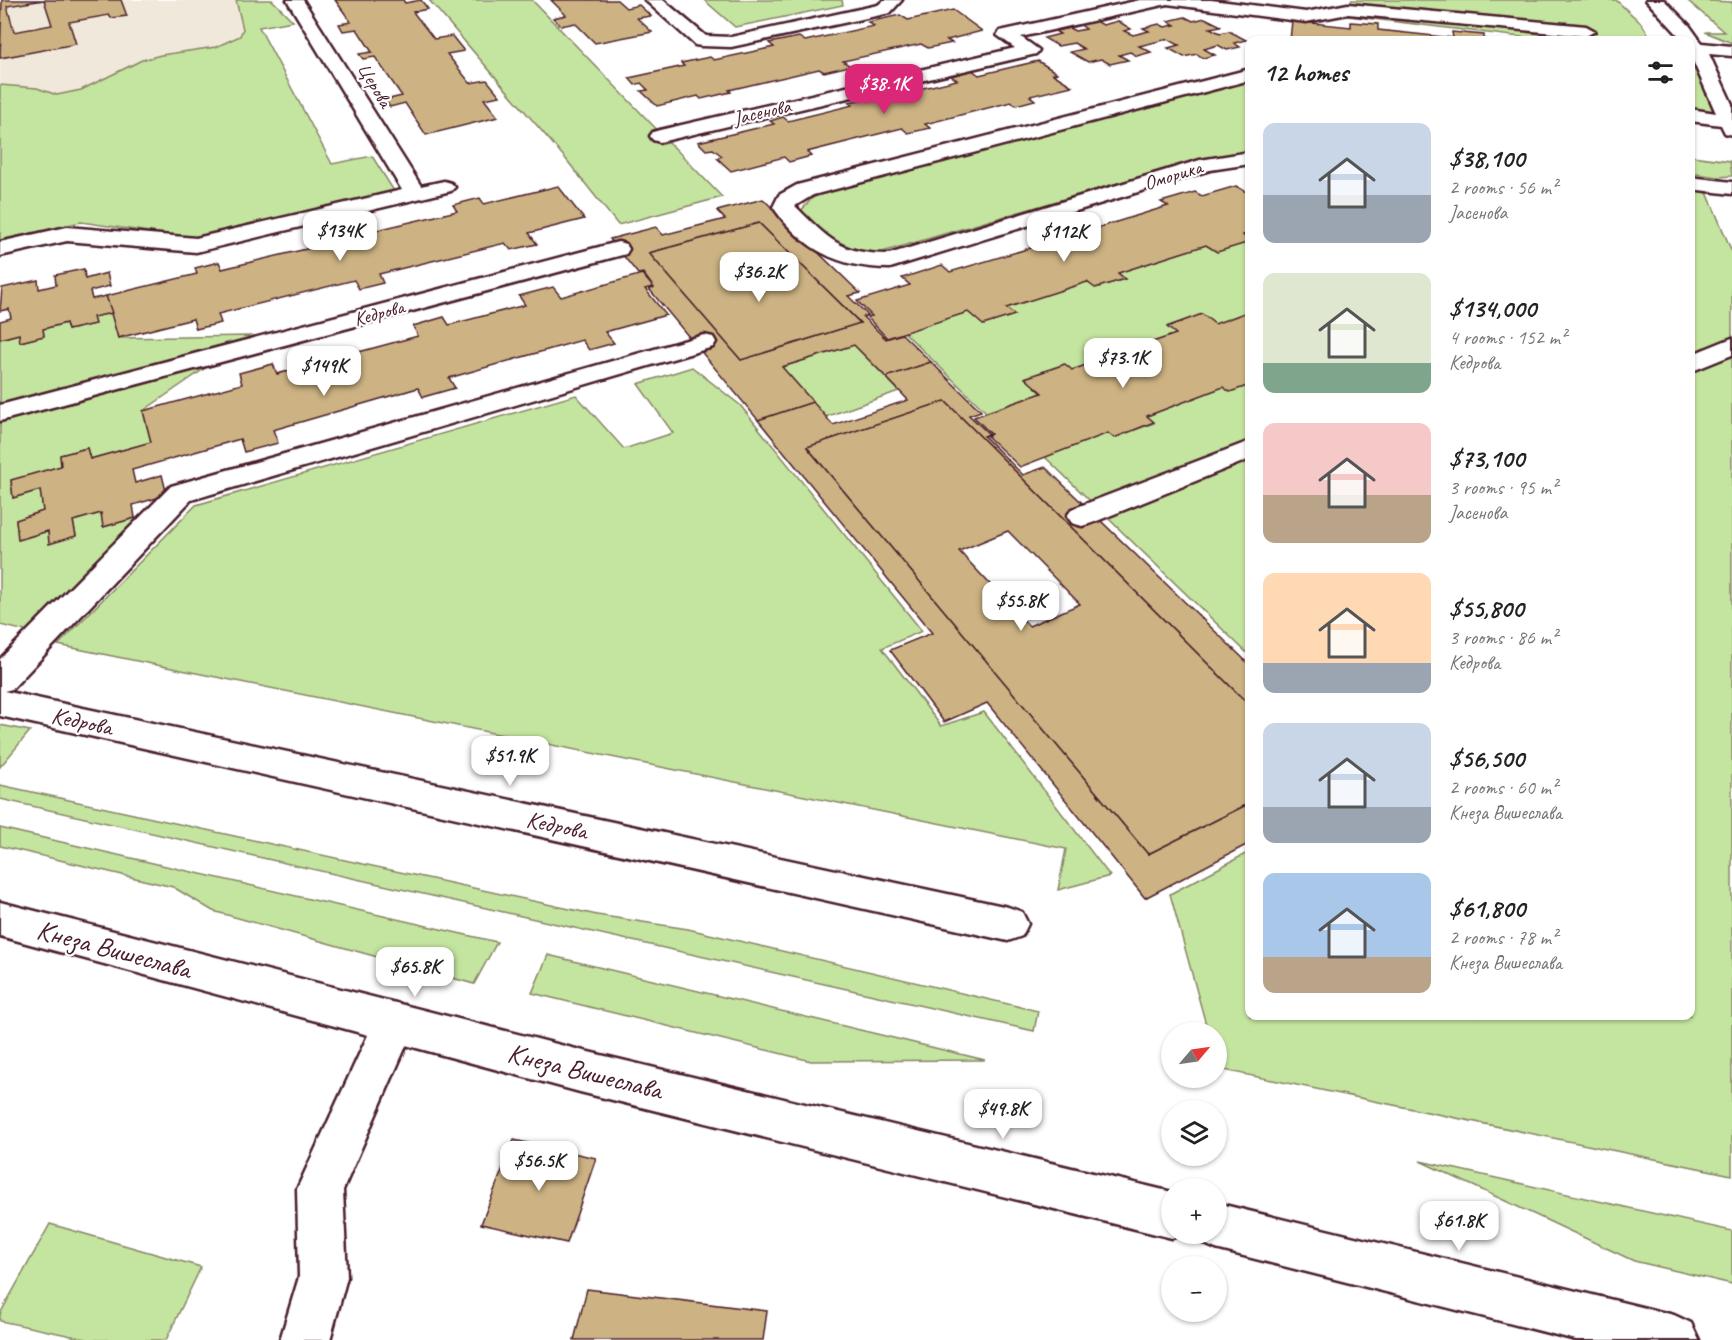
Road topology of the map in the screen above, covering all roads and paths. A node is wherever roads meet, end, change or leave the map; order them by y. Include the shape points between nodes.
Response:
1 (295, 0) edge
2 (653, 0) edge
3 (894, 0) edge
4 (1163, 0) edge
5 (1171, 0) edge
6 (1654, 0) edge
7 (1582, 36) edge
8 (1687, 36) edge
9 (1695, 48) edge
10 (1732, 51) edge
11 (1245, 75) edge
12 (1695, 116) edge
13 (1730, 124) edge
14 (660, 136) dead end
15 (1245, 159) edge
16 (1695, 184) edge
17 (444, 187) dead end
18 (1732, 188) edge
19 (415, 194) junction
20 (0, 249) edge
21 (618, 249) dead end
22 (704, 342) dead end
23 (1732, 346) edge
24 (1695, 362) edge
25 (0, 413) edge
26 (1245, 451) edge
27 (1082, 516) dead end
28 (0, 680) edge
29 (0, 703) edge
30 (0, 919) edge
31 (1008, 924) dead end
32 (395, 1023) junction
33 (1161, 1212) edge
34 (1227, 1229) edge
35 (305, 1340) edge
36 (1674, 1340) edge

1 - 19 street, Церова
2 - 3 street via 701,41 731,42 874,12 885,9
4 - 14 street, Јасенова via 1006,35 1030,50
5 - 7 street via 1306,17 1348,9
6 - 8 street
9 - 10 street
9 - 13 street
11 - 15 street, Оморика via 815,187 795,193 784,207 832,252 856,261 891,261 1208,164
12 - 13 street
16 - 18 street
17 - 19 street
19 - 20 street via 196,245 67,234
21 - 25 street, Кедрова
22 - 28 street via 181,493
23 - 24 street
26 - 27 street
29 - 31 street, Кедрова
30 - 32 street, Кнеза Вишеслава
32 - 33 street, Кнеза Вишеслава
32 - 35 street via 320,1189 323,1277
34 - 36 street

